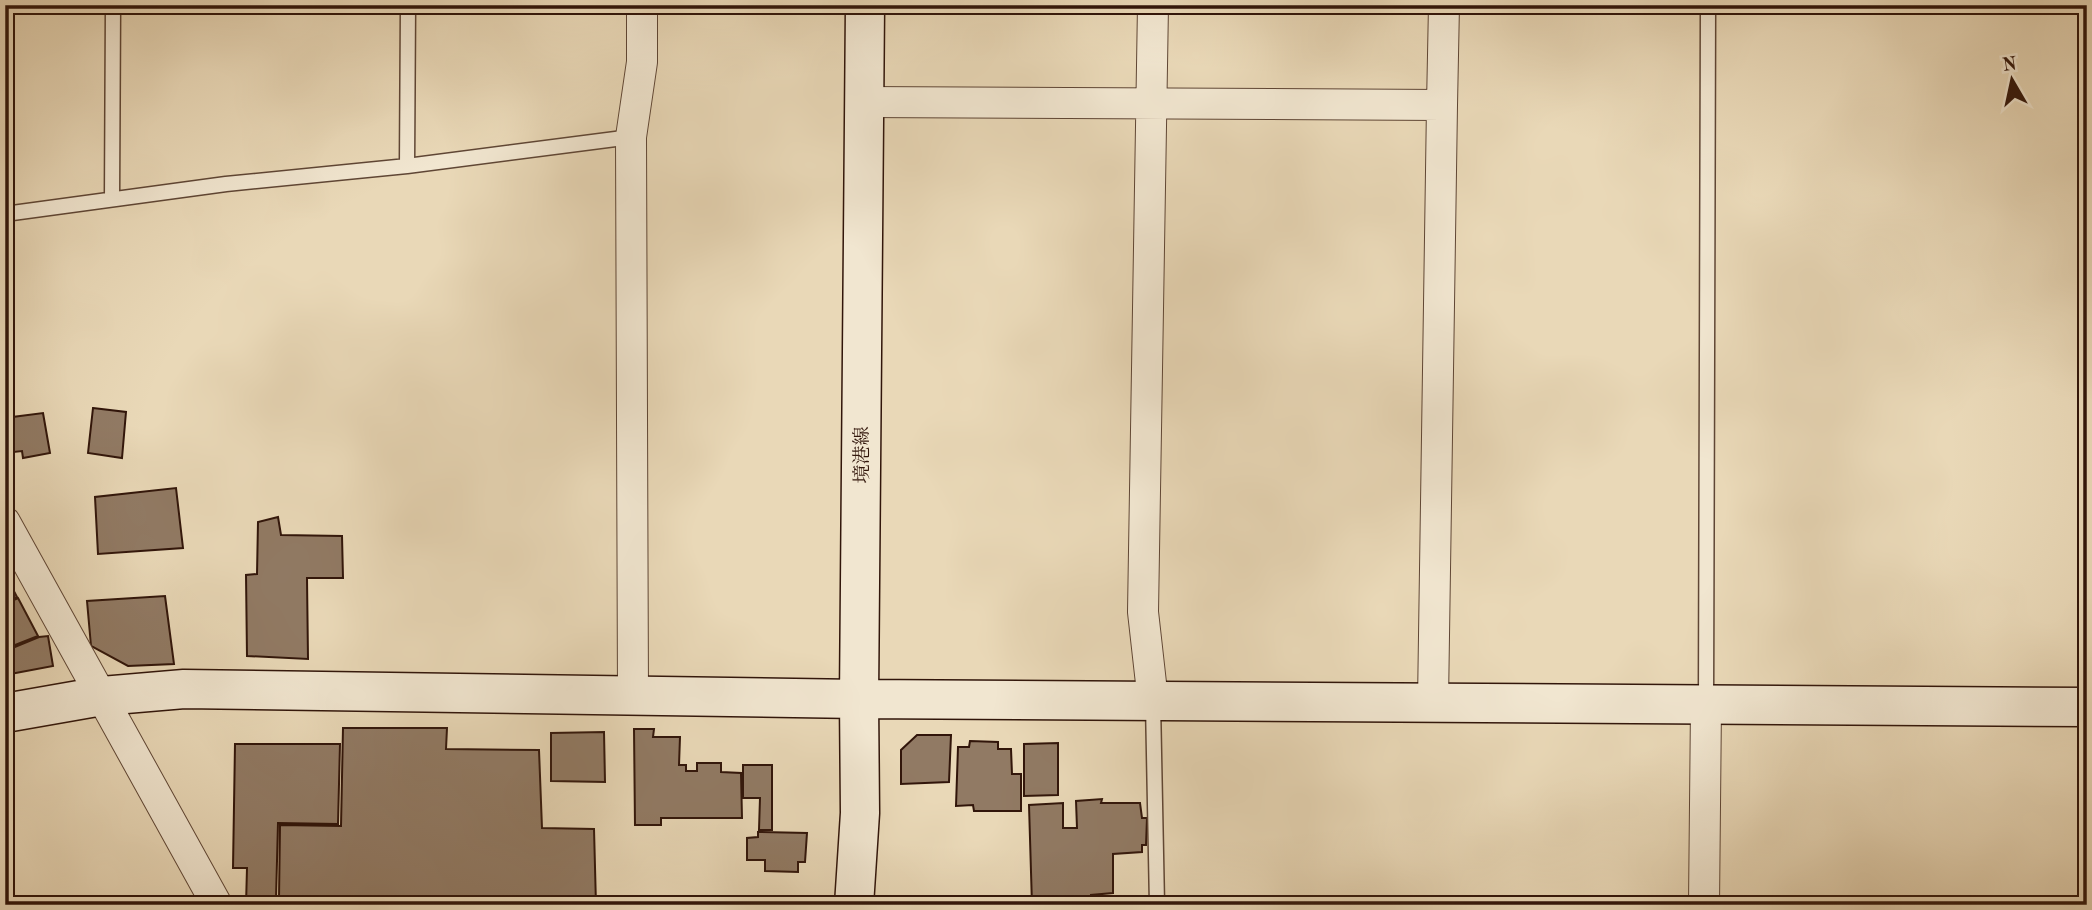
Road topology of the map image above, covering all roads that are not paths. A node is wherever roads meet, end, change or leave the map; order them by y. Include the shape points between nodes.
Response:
1 (113, 5) edge
2 (408, 5) edge
3 (642, 5) edge
4 (865, 5) edge
5 (1153, 5) edge
6 (1444, 5) edge
7 (1708, 5) edge
8 (863, 102) junction
9 (1152, 102) junction
10 (1443, 105) junction
11 (631, 137) junction
12 (407, 166) junction
13 (112, 198) junction
14 (5, 214) edge
15 (5, 522) edge
16 (102, 696) junction
17 (634, 696) junction
18 (859, 699) junction
19 (1153, 701) junction
20 (1433, 702) junction
21 (1706, 705) junction
22 (2087, 707) edge
23 (5, 713) edge
24 (217, 905) edge
25 (854, 905) edge
26 (1157, 905) edge
27 (1704, 905) edge

1 - 13 lane
2 - 12 lane
3 - 11 street via 642,62
4 - 8 street, 境港線
5 - 9 street
6 - 10 street
7 - 21 lane
8 - 9 street
8 - 18 street, 境港線
9 - 10 street
9 - 19 street via 1143,612
10 - 20 street
11 - 12 lane
11 - 17 street
12 - 13 lane
13 - 14 lane
15 - 16 street
16 - 17 street via 184,689
16 - 23 street
16 - 24 street
17 - 18 street
18 - 19 street
18 - 25 street, 境港線 via 860,813
19 - 20 street
19 - 26 lane
20 - 21 street
21 - 22 street
21 - 27 street

